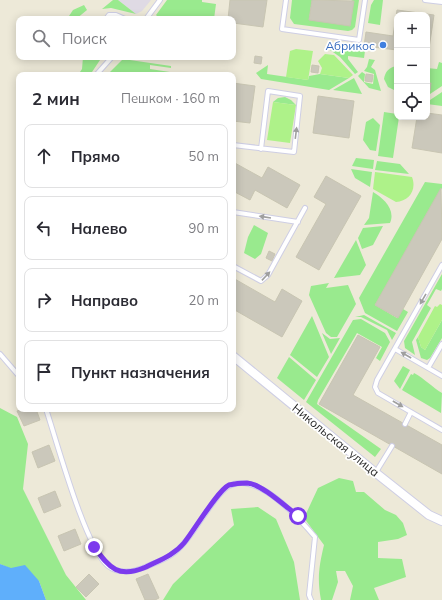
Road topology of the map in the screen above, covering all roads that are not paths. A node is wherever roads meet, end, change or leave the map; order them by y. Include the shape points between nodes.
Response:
1 (160, 0) edge
2 (286, 0) edge
3 (365, 0) edge
4 (425, 0) edge
5 (442, 2) edge
6 (108, 16) edge
7 (118, 16) edge
8 (148, 16) edge
9 (109, 60) edge
10 (99, 72) edge
11 (236, 146) edge
12 (261, 150) junction
13 (305, 208) dead end
14 (236, 212) edge
15 (298, 222) junction
16 (442, 265) edge
17 (236, 268) edge
18 (442, 344) edge
19 (395, 348) junction
20 (0, 354) edge
21 (236, 358) edge
22 (428, 368) junction
23 (16, 373) edge
24 (442, 376) edge
25 (47, 412) edge
26 (411, 412) junction
27 (405, 424) dead end
28 (442, 430) edge
29 (392, 446) dead end
30 (376, 473) junction
31 (442, 521) edge
32 (311, 600) edge

1 - 8 lane
2 - 3 lane via 282,29 359,40
4 - 5 lane
6 - 7 lane
9 - 10 lane
11 - 12 lane
12 -> 12 lane via 294,152 300,96 268,91
13 - 15 lane
15 -> 14 lane
17 -> 15 lane via 262,281
16 -> 19 lane
18 - 22 lane
22 -> 19 lane
19 -> 26 lane via 375,387 378,393
20 - 23 lane
21 - 30 street, Никольская улица
22 - 24 lane
25 - 32 lane via 94,547 108,566 120,572 138,570 171,555 184,543 229,485 248,483 261,489 298,516 315,537 309,595
26 - 27 lane
26 - 28 lane
29 - 30 lane
30 - 31 street, Никольская улица via 429,515

